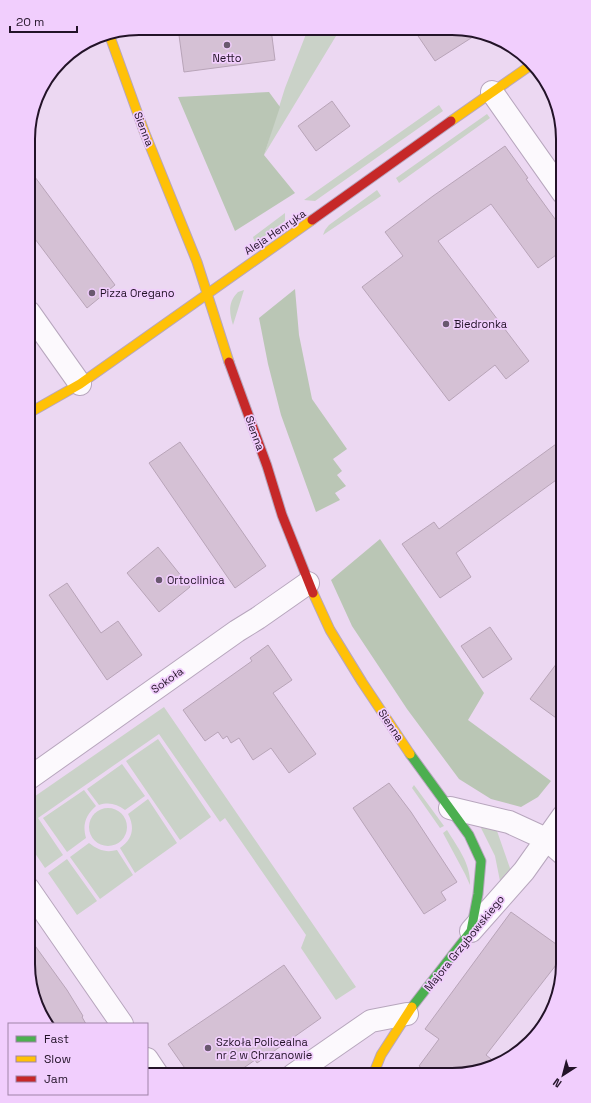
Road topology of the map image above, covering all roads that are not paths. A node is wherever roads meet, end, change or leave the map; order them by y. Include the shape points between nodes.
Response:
1 (111, 39) edge
2 (527, 67) edge
3 (492, 92) junction
4 (556, 183) edge
5 (207, 295) junction
6 (35, 320) edge
7 (80, 384) junction
8 (35, 410) edge
9 (308, 583) junction
10 (35, 774) edge
11 (450, 808) junction
12 (556, 825) edge
13 (546, 839) junction
14 (556, 848) edge
15 (35, 898) edge
16 (471, 931) junction
17 (407, 1014) junction
18 (121, 1023) edge
19 (302, 1068) edge
20 (376, 1068) edge

1 - 5 street, Sienna via 144,131 197,262
2 - 3 street, Aleja Henryka
3 - 4 street
3 - 5 street, Aleja Henryka
5 - 7 street, Aleja Henryka
5 - 9 street, Sienna via 282,515
6 - 7 street
7 - 8 street, Aleja Henryka
9 - 10 street, Sokoła
9 - 11 street, Sienna via 330,630 358,676 414,760
11 - 13 street via 509,822
11 - 16 street, Sienna via 469,835 481,861
12 - 13 street, Majora Grzybowskiego
13 - 14 street
13 - 16 street, Majora Grzybowskiego via 524,871
15 - 18 street
16 - 17 street, Majora Grzybowskiego
17 - 19 street via 371,1022
17 - 20 street, Majora Grzybowskiego via 381,1055

